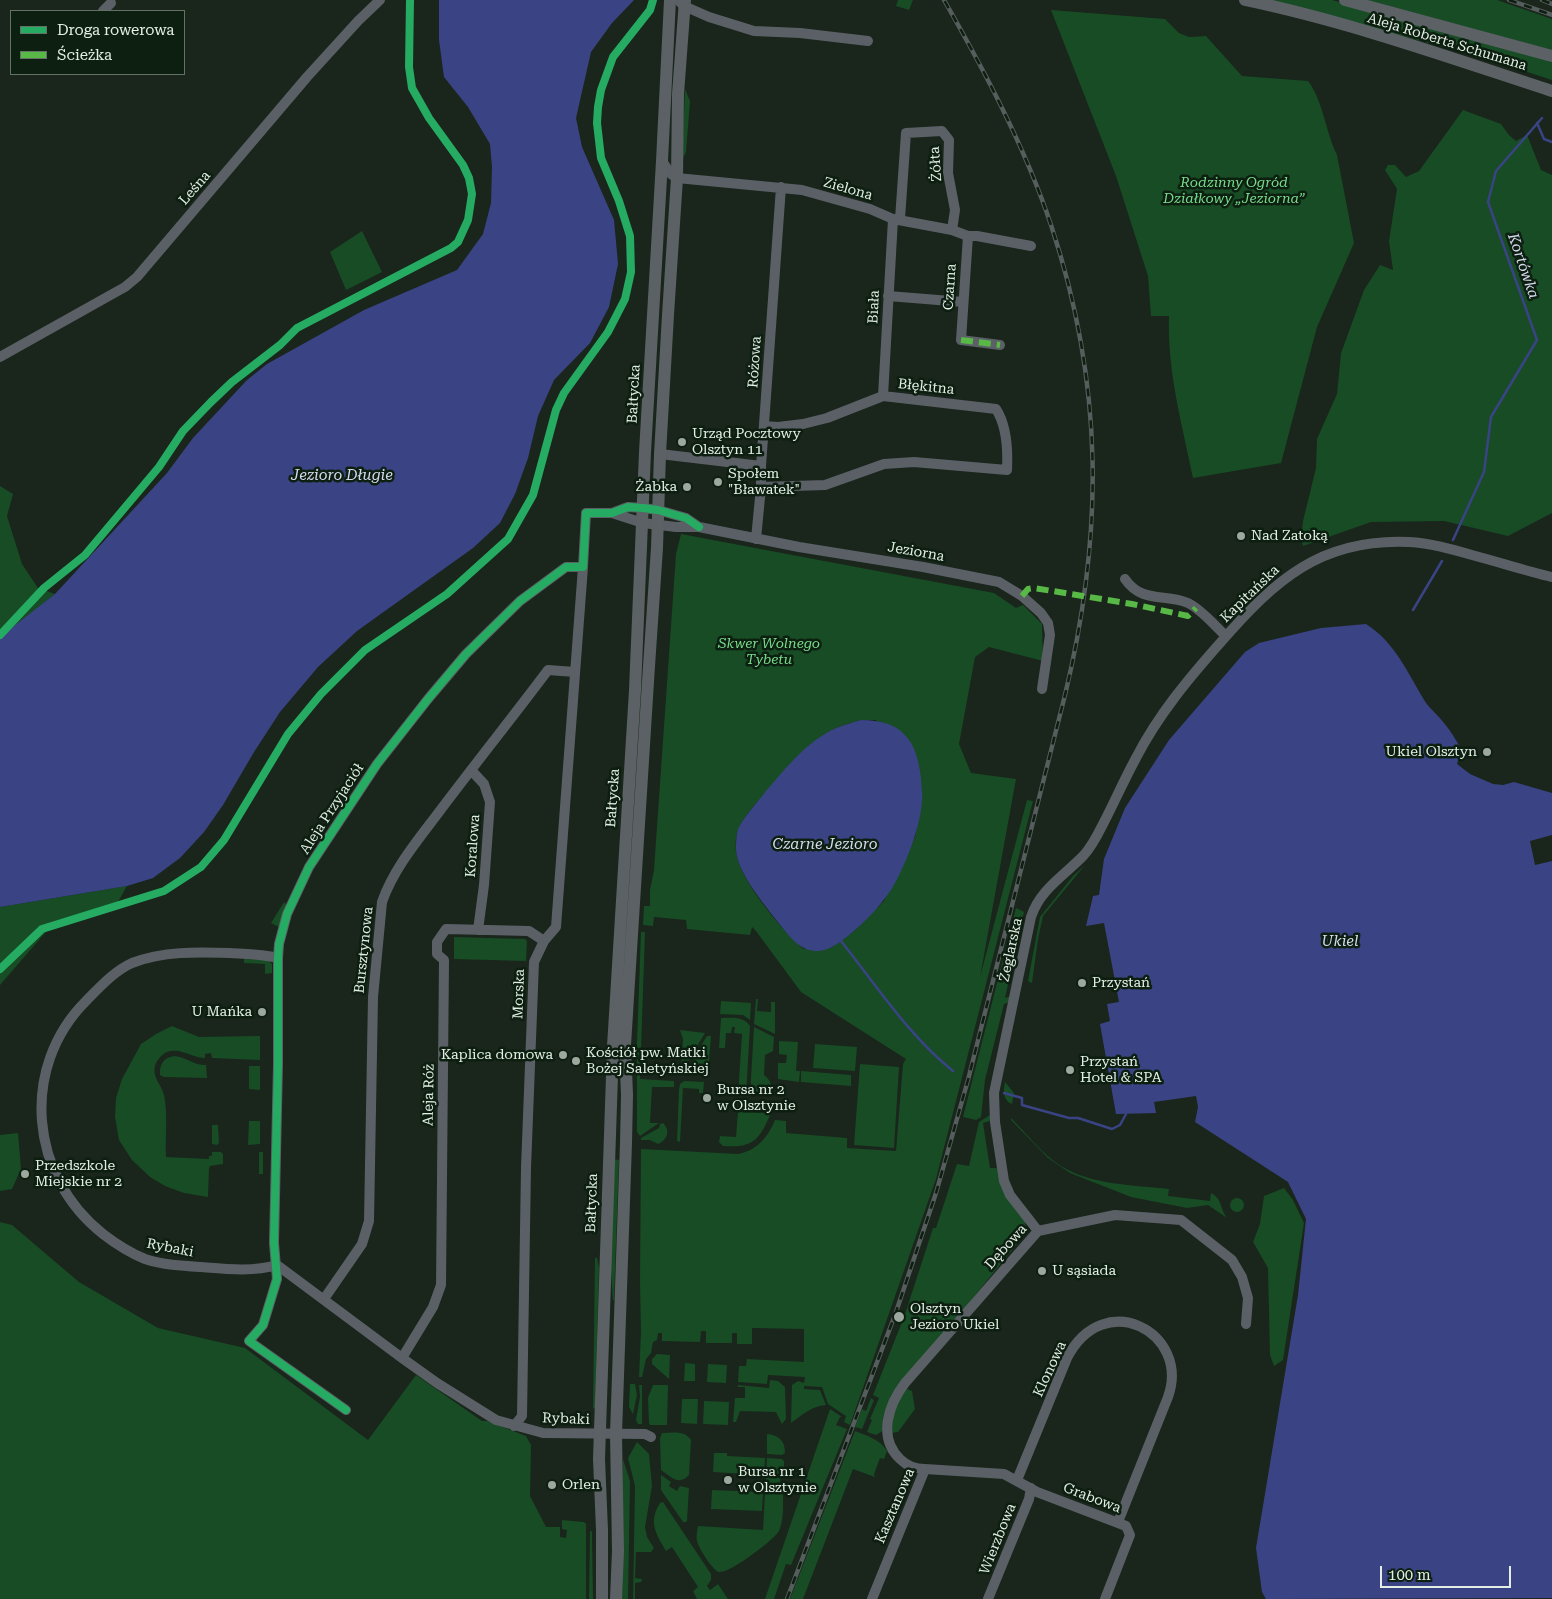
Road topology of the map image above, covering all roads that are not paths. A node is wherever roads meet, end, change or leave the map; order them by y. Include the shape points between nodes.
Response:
1 (380, 0) edge
2 (670, 0) edge
3 (1245, 0) edge
4 (1345, 0) edge
5 (682, 2) edge
6 (115, 3) edge
7 (104, 10) edge
8 (868, 41) dead end
9 (1552, 56) edge
10 (1552, 91) edge
11 (662, 161) junction
12 (677, 178) junction
13 (781, 187) junction
14 (896, 219) junction
15 (952, 230) junction
16 (968, 236) junction
17 (1031, 246) dead end
18 (888, 296) junction
19 (963, 302) junction
20 (1000, 345) dead end
21 (0, 357) edge
22 (882, 396) junction
23 (764, 426) junction
24 (660, 454) junction
25 (761, 466) junction
26 (761, 487) junction
27 (643, 508) junction
28 (658, 510) junction
29 (612, 513) junction
30 (643, 523) junction
31 (658, 525) junction
32 (699, 527) junction
33 (756, 539) junction
34 (583, 567) junction
35 (1552, 577) edge
36 (1125, 579) dead end
37 (1226, 636) junction
38 (574, 672) junction
39 (1042, 689) dead end
40 (471, 770) junction
41 (478, 930) junction
42 (544, 940) junction
43 (278, 958) junction
44 (1038, 1231) junction
45 (277, 1265) junction
46 (324, 1299) junction
47 (1246, 1324) dead end
48 (402, 1358) junction
49 (346, 1410) dead end
50 (514, 1426) junction
51 (600, 1433) junction
52 (616, 1434) junction
53 (651, 1437) dead end
54 (925, 1469) junction
55 (1016, 1480) junction
56 (1031, 1488) junction
57 (1118, 1522) junction
58 (602, 1599) edge
59 (616, 1599) edge
60 (872, 1599) edge
61 (988, 1599) edge
62 (1105, 1599) edge

1 - 21 street, Leśna via 307,77 137,277 126,287
2 - 11 main road, Bałtycka
3 - 10 main road, Aleja Roberta Schumana via 1288,9 1424,49
4 - 9 main road, Aleja Roberta Schumana
5 - 8 street, Bałtycka via 709,17 754,31
5 - 12 main road, Bałtycka
6 - 7 street
11 - 12 street
11 - 27 main road, Bałtycka
12 - 13 street, Zielona
12 - 24 main road, Bałtycka
13 - 14 street, Zielona via 802,190
13 - 23 street, Różowa
14 - 15 street, Zielona
14 - 15 street, Żółta via 906,132 942,131 949,140 948,173 956,210
14 - 18 street, Biała
15 - 16 street, Zielona
16 - 17 street, Zielona
16 - 19 street, Czarna
18 - 19 street
18 - 22 street, Biała
19 - 20 street, Czarna via 961,340
22 - 23 street, Błękitna via 827,418 803,424
22 - 26 street, Błękitna via 996,409 1002,418 1007,470 914,462 884,464 825,485
23 - 25 street, Różowa
24 - 25 street
24 - 28 main road, Bałtycka
25 - 26 street, Różowa
26 - 33 street, Różowa
27 - 28 street, Jeziorna
27 - 29 street via 628,507
27 - 30 main road, Bałtycka
28 - 31 main road, Bałtycka
28 - 32 street, Jeziorna via 686,518
29 - 30 street
29 - 34 street via 586,513
30 - 31 street
30 - 51 main road, Bałtycka via 613,1046
31 - 32 street, Jeziorna
31 - 52 main road, Bałtycka via 626,1026 626,1143
32 - 33 street, Jeziorna
33 - 39 street, Jeziorna via 975,576 1006,585 1041,613 1048,623 1050,635
34 - 38 street, Morska
34 - 43 street, Aleja Przyjaciół via 566,567 520,601 466,654 428,699 383,757 309,867 286,914
35 - 37 street, Kapitańska via 1429,544 1362,544 1323,556 1289,575
36 - 37 street, Kapitańska via 1142,594 1190,604
37 - 44 street, Żeglarska via 1184,685 1149,735 1089,849 1047,890 1033,913 994,1093 1004,1181 1010,1195
38 - 40 street, Bursztynowa via 548,670
38 - 42 street, Morska via 556,927
40 - 41 street, Koralowa via 484,784 490,802
40 - 46 street, Bursztynowa via 401,863 382,902 373,997 369,1221 362,1244
41 - 42 street, Aleja Róż via 529,931
41 - 48 street, Aleja Róż via 446,929 437,942 437,954 444,960 441,1285 433,1307
42 - 50 street, Morska via 534,962 526,1168 522,1416
43 - 45 street, Aleja Przyjaciół via 274,1243
43 - 45 street, Rybaki via 198,952 169,954 130,964 110,978 66,1024 49,1058 41,1118 48,1155 66,1194 88,1221 128,1251 160,1263 264,1269
44 - 47 street, Dębowa via 1115,1215 1181,1220 1232,1260 1242,1277 1248,1298
44 - 54 street, Dębowa via 893,1402 888,1422 889,1444 906,1463
45 - 46 street, Rybaki
45 - 49 street, Aleja Przyjaciół via 277,1279 268,1311 263,1324 249,1341
46 - 48 street, Rybaki
48 - 50 street, Rybaki via 496,1420
50 - 51 street, Rybaki via 543,1433
51 - 52 street, Rybaki
51 - 58 main road, Bałtycka
52 - 53 street, Rybaki
52 - 59 main road, Bałtycka
54 - 55 street, Kasztanowa via 1004,1474
54 - 60 street, Kasztanowa
55 - 56 street, Kasztanowa
55 - 57 street, Klonowa via 1076,1343 1087,1332 1104,1323 1120,1321 1140,1326 1154,1335 1165,1350 1172,1382
56 - 57 street, Grabowa
56 - 61 street, Wierzbowa
57 - 62 street, Grabowa via 1126,1526 1130,1535

